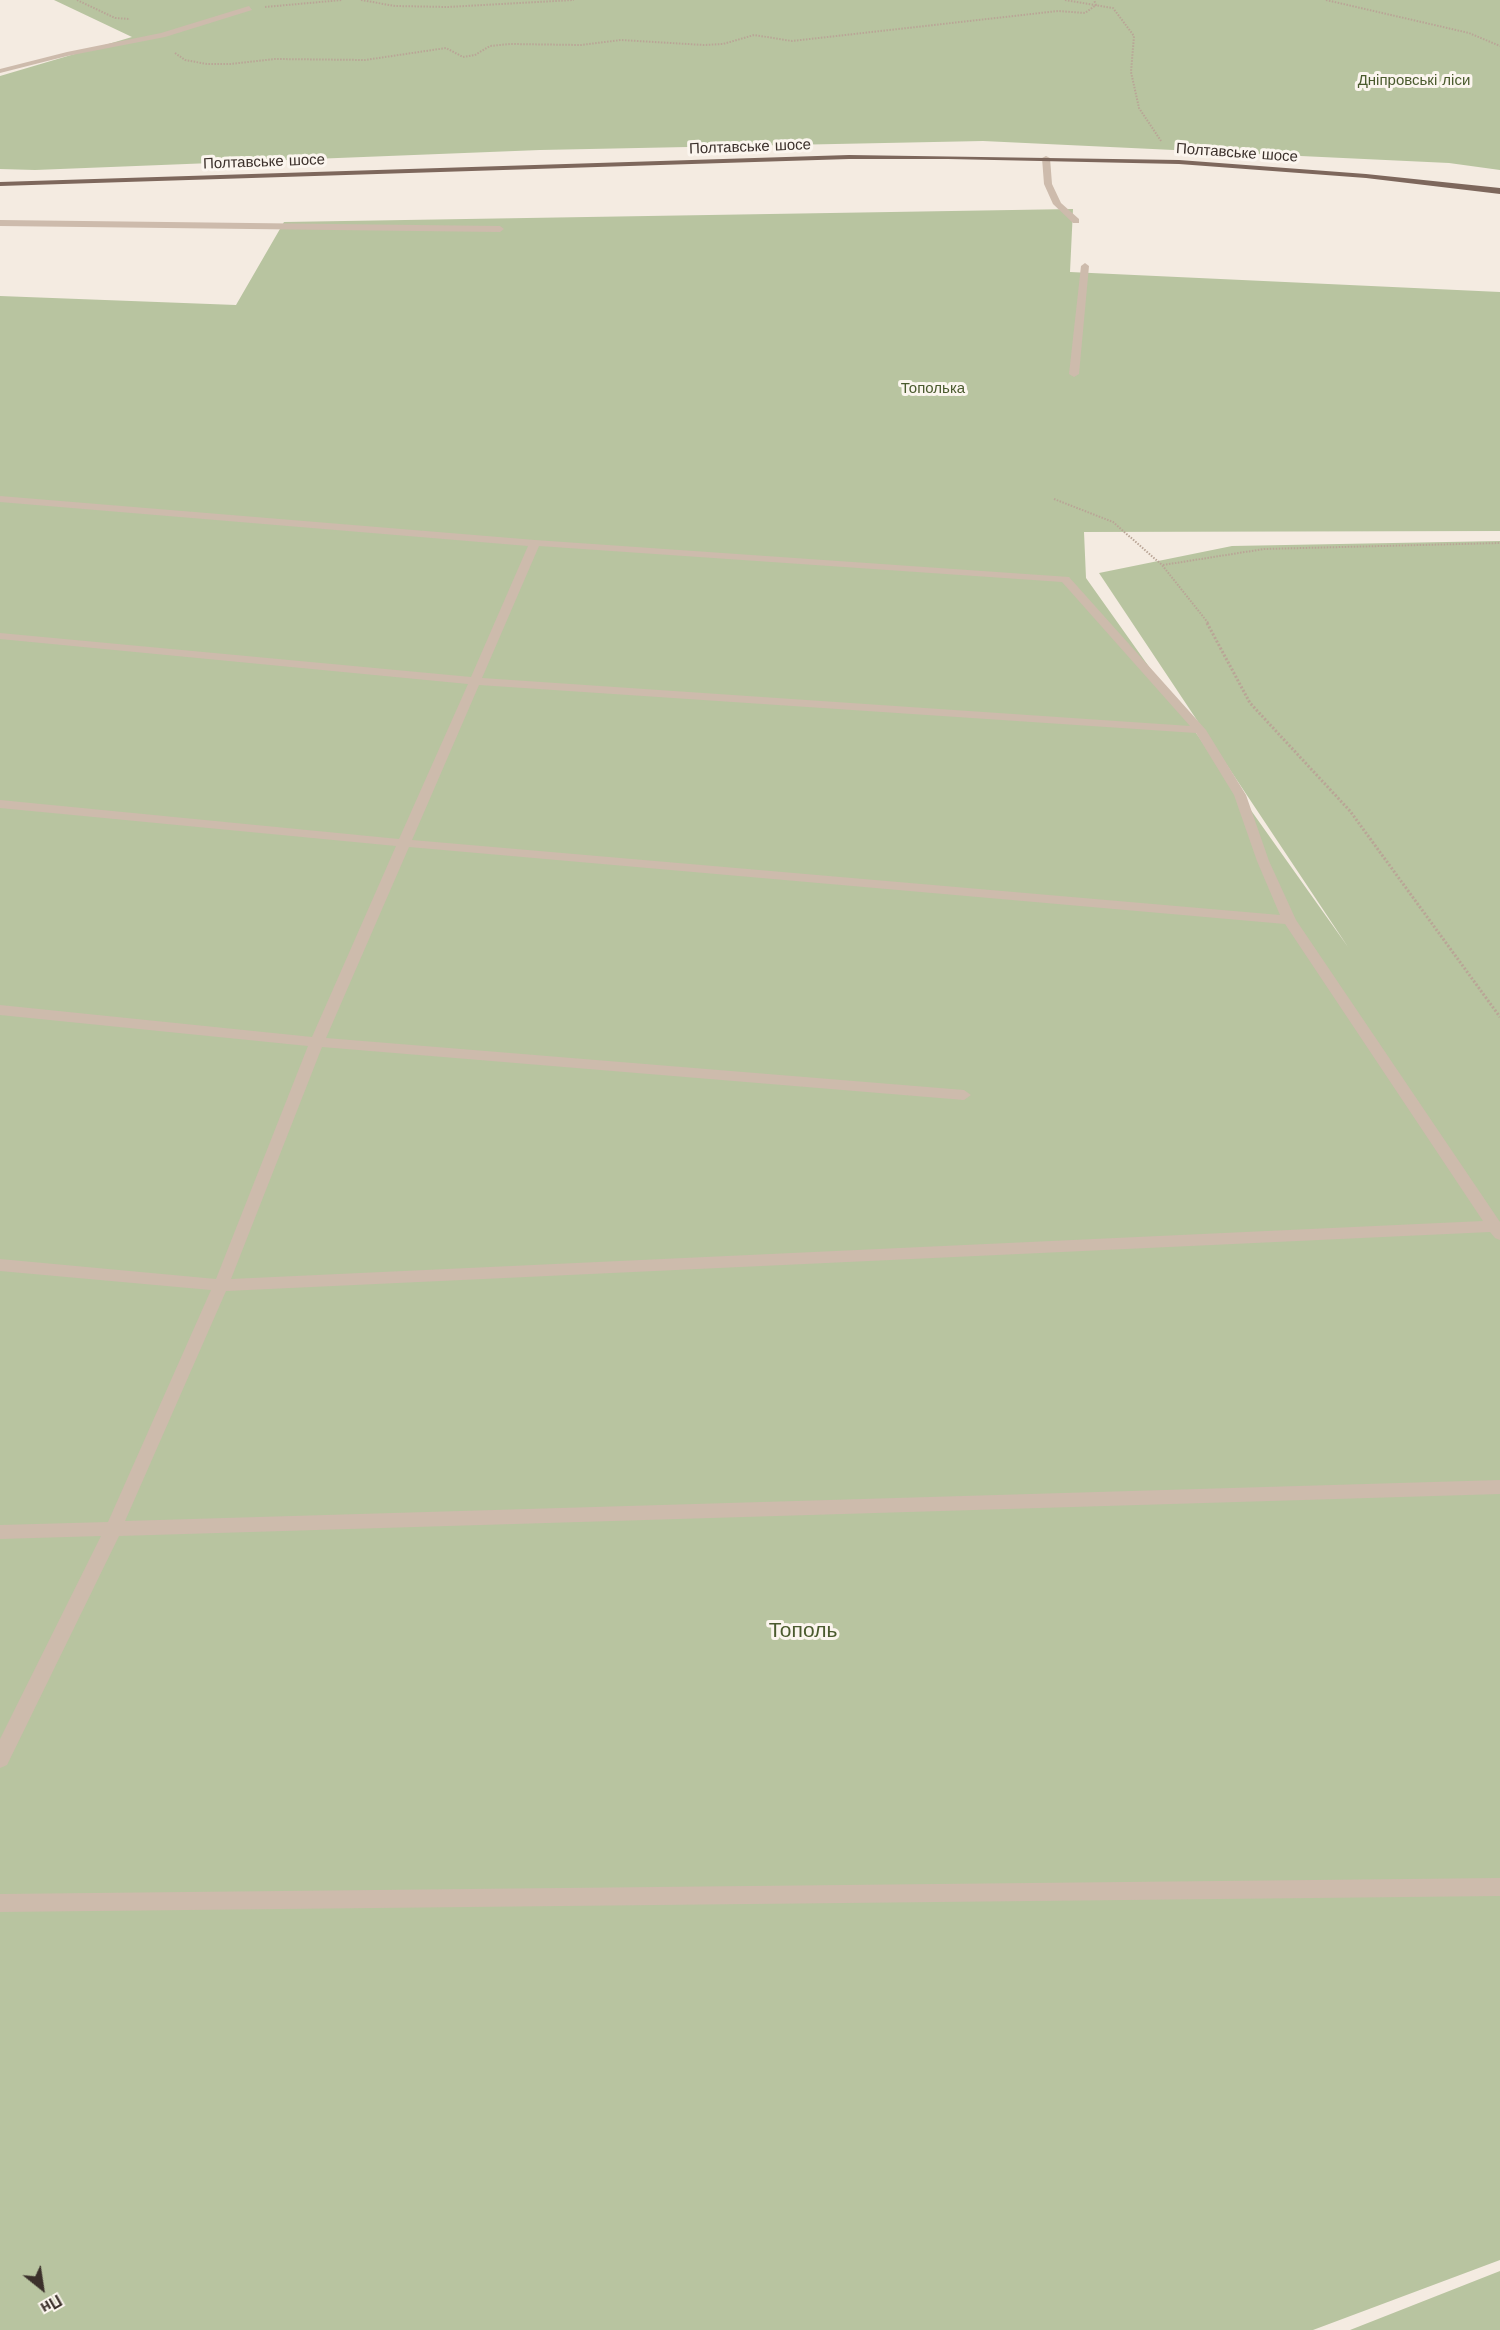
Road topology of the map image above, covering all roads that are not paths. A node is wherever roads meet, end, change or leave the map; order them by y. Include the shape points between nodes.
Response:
1 (249, 8) dead end
2 (0, 71) edge
3 (1047, 158) junction
4 (0, 184) edge
5 (1500, 191) edge
6 (1076, 221) dead end
7 (0, 223) edge
8 (500, 229) dead end
9 (1085, 266) dead end
10 (1074, 374) dead end
11 (0, 499) edge
12 (535, 543) junction
13 (0, 636) edge
14 (474, 681) junction
15 (1200, 730) junction
16 (0, 804) edge
17 (405, 843) junction
18 (1289, 920) junction
19 (0, 1010) edge
20 (317, 1042) junction
21 (964, 1095) dead end
22 (1496, 1230) edge
23 (0, 1265) edge
24 (221, 1285) junction
25 (1500, 1487) edge
26 (113, 1529) junction
27 (0, 1532) edge
28 (0, 1759) edge
29 (1500, 1887) edge
30 (0, 1904) edge

1 - 2 lane via 150,38
3 - 4 main road, Полтавське шосе via 849,157
3 - 5 main road, Полтавське шосе via 1179,162
3 - 6 lane via 1048,184 1057,204
7 - 8 lane
9 - 10 lane
11 - 12 lane
12 - 14 lane
12 - 15 lane via 1065,579
13 - 14 lane
14 - 15 lane
14 - 17 lane
15 - 18 lane via 1240,795
16 - 17 lane
17 - 18 lane
17 - 20 lane
18 - 22 lane
19 - 20 lane
20 - 21 lane
20 - 24 lane
22 - 24 lane
23 - 24 lane
24 - 26 lane
25 - 26 lane
26 - 27 lane
26 - 28 lane
29 - 30 lane

